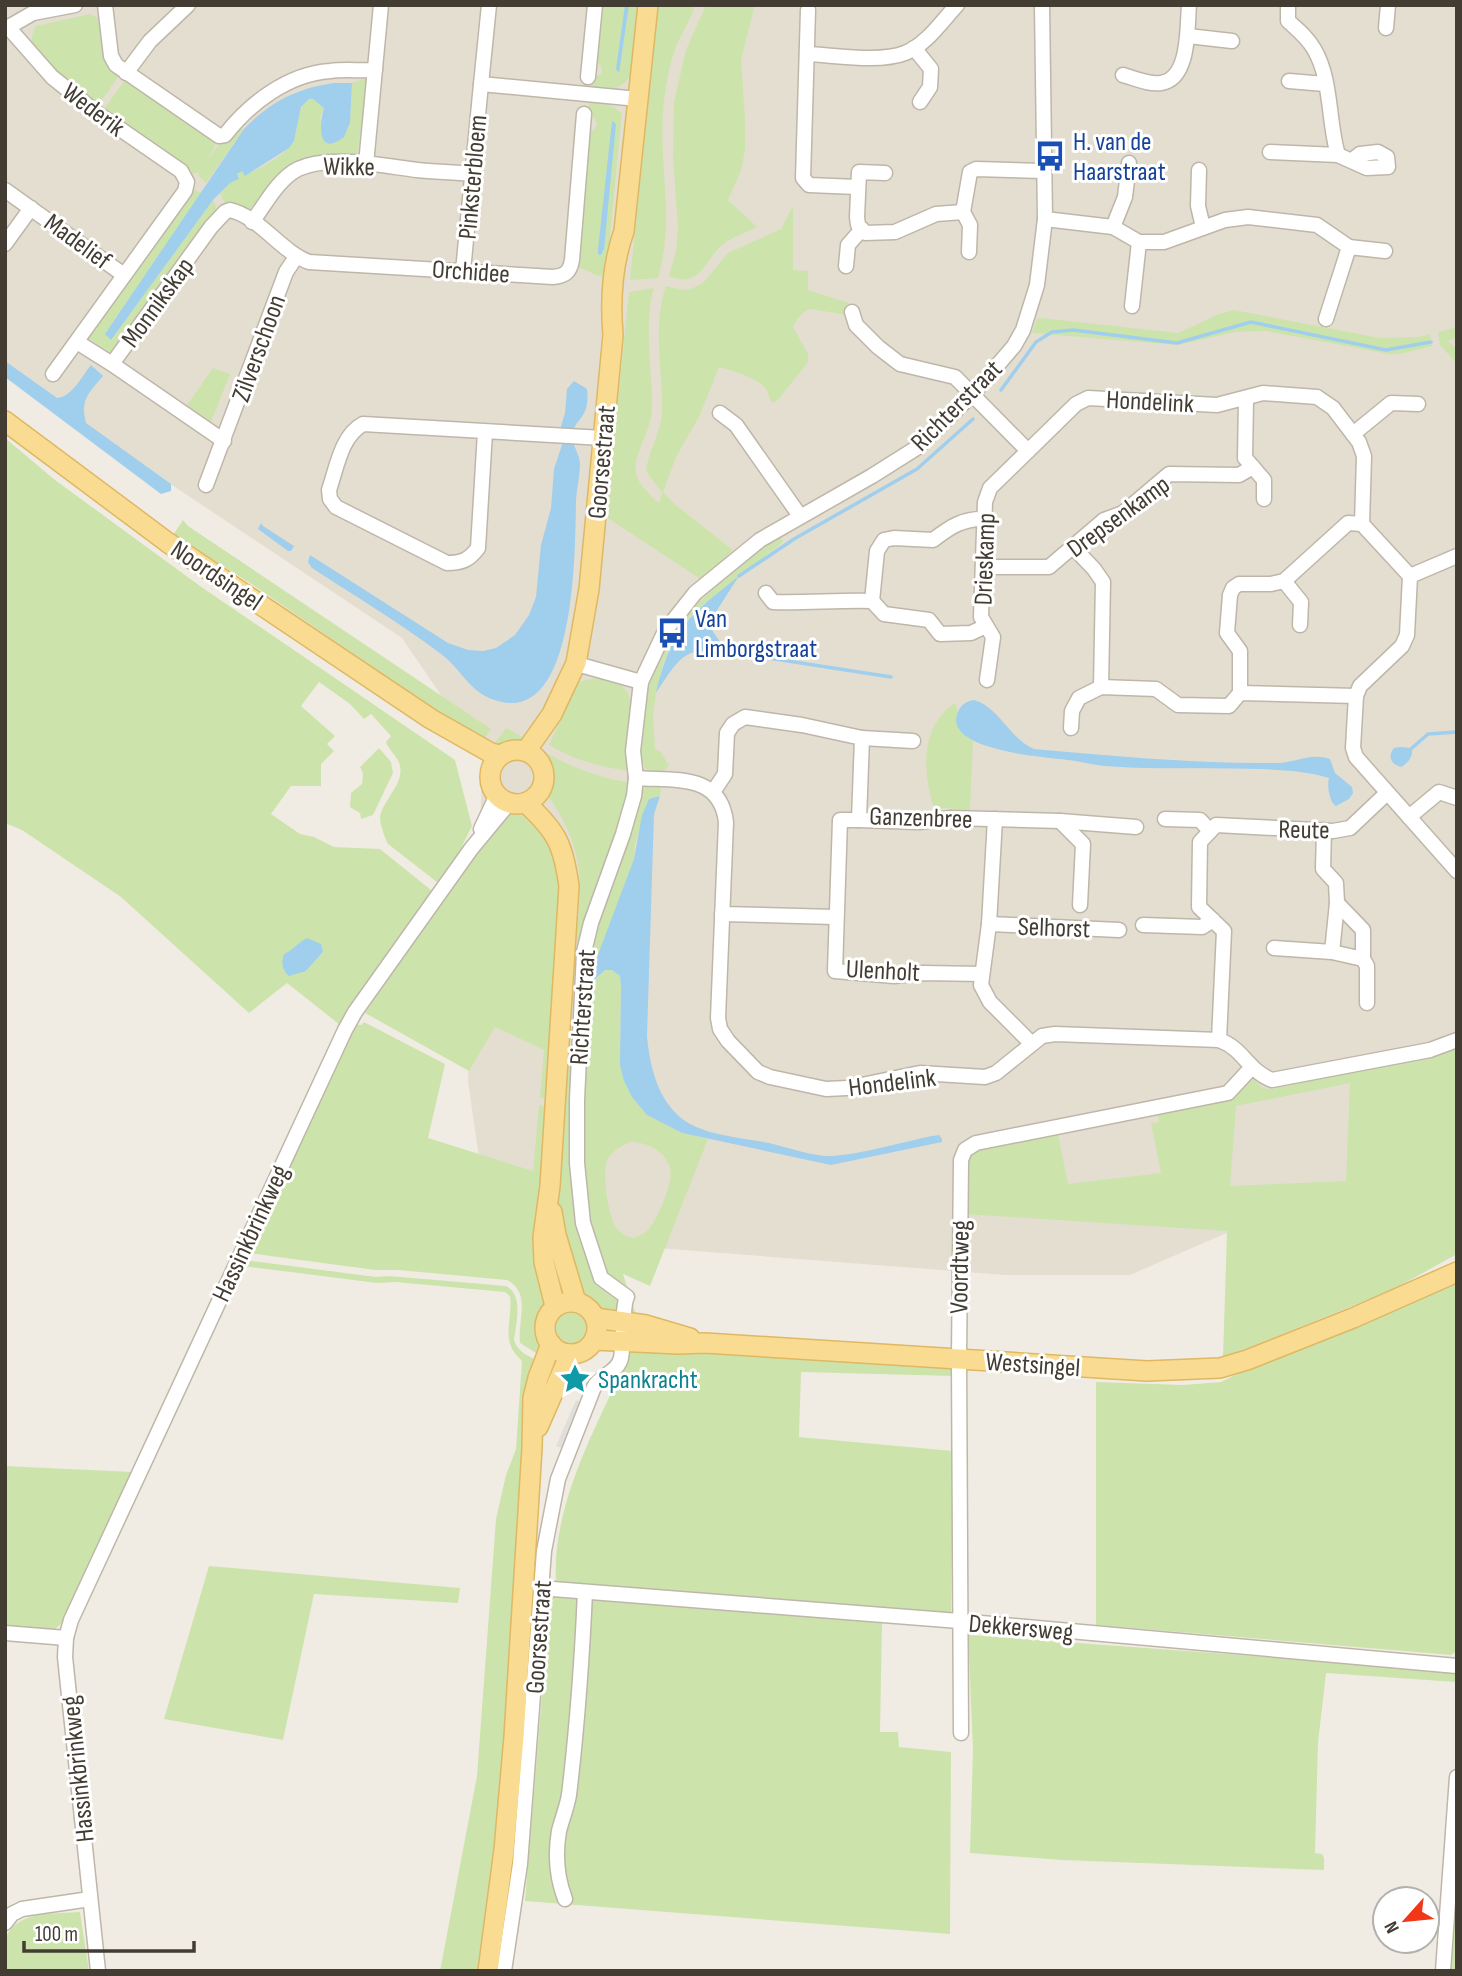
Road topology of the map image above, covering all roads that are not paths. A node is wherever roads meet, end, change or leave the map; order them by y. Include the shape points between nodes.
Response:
1 (75, 5) edge
2 (105, 5) edge
3 (188, 5) edge
4 (381, 5) edge
5 (489, 5) edge
6 (595, 5) edge
7 (648, 5) edge
8 (957, 5) edge
9 (1042, 5) edge
10 (1189, 5) edge
11 (1288, 5) edge
12 (1388, 5) edge
13 (33, 9) edge
14 (808, 10) dead end
15 (7, 28) edge
16 (1386, 28) dead end
17 (1188, 36) junction
18 (1232, 41) dead end
19 (914, 48) junction
20 (807, 54) junction
21 (375, 71) junction
22 (126, 73) junction
23 (1123, 75) dead end
24 (588, 77) dead end
25 (1289, 81) dead end
26 (1325, 84) junction
27 (481, 85) junction
28 (638, 99) junction
29 (920, 102) dead end
30 (584, 114) dead end
31 (1270, 152) dead end
32 (1129, 163) dead end
33 (366, 164) junction
34 (1199, 170) dead end
35 (1044, 171) junction
36 (886, 173) dead end
37 (471, 174) junction
38 (187, 181) joint
39 (857, 187) junction
40 (5, 190) edge
41 (31, 208) junction
42 (230, 210) joint
43 (963, 212) junction
44 (1045, 219) junction
45 (252, 222) junction
46 (1113, 227) junction
47 (1203, 227) junction
48 (862, 229) junction
49 (1139, 242) junction
50 (5, 244) edge
51 (1349, 247) junction
52 (969, 251) dead end
53 (1385, 251) dead end
54 (296, 257) junction
55 (846, 266) dead end
56 (463, 271) junction
57 (124, 275) junction
58 (1132, 306) dead end
59 (852, 312) dead end
60 (1326, 318) dead end
61 (78, 342) junction
62 (112, 364) junction
63 (53, 374) dead end
64 (972, 395) junction
65 (1246, 399) junction
66 (1418, 404) dead end
67 (720, 413) dead end
68 (6, 422) edge
69 (485, 432) junction
70 (1353, 434) junction
71 (594, 438) junction
72 (224, 441) junction
73 (1028, 451) junction
74 (1253, 467) junction
75 (206, 485) dead end
76 (1264, 499) dead end
77 (800, 516) junction
78 (985, 519) junction
79 (1362, 524) junction
80 (1073, 547) junction
81 (1457, 556) edge
82 (984, 567) junction
83 (1410, 576) junction
84 (1284, 581) junction
85 (766, 593) dead end
86 (872, 601) junction
87 (1300, 625) dead end
88 (986, 626) junction
89 (580, 664) junction
90 (986, 680) dead end
91 (641, 682) junction
92 (1101, 687) junction
93 (1240, 694) junction
94 (1356, 696) junction
95 (1071, 728) dead end
96 (862, 738) junction
97 (913, 741) dead end
98 (532, 755) junction
99 (495, 762) junction
100 (636, 778) junction
101 (713, 792) junction
102 (1387, 793) junction
103 (518, 798) junction
104 (1457, 798) edge
105 (1409, 817) junction
106 (995, 819) junction
107 (1165, 819) dead end
108 (859, 820) junction
109 (1060, 821) junction
110 (1136, 827) dead end
111 (1324, 830) junction
112 (1210, 831) junction
113 (1457, 871) edge
114 (1337, 903) junction
115 (1080, 905) dead end
116 (722, 914) junction
117 (835, 917) junction
118 (1213, 920) junction
119 (989, 924) junction
120 (1143, 925) dead end
121 (1119, 930) dead end
122 (1274, 948) dead end
123 (1332, 952) junction
124 (1363, 959) junction
125 (982, 974) junction
126 (1367, 1003) dead end
127 (1219, 1040) junction
128 (1457, 1040) edge
129 (1031, 1043) junction
130 (1252, 1067) junction
131 (550, 1185) junction
132 (1457, 1258) edge
133 (1457, 1272) edge
134 (576, 1302) junction
135 (555, 1306) junction
136 (595, 1318) junction
137 (1353, 1318) junction
138 (624, 1332) junction
139 (594, 1340) junction
140 (551, 1344) junction
141 (570, 1354) junction
142 (958, 1359) junction
143 (532, 1448) junction
144 (540, 1588) junction
145 (585, 1592) junction
146 (959, 1621) junction
147 (5, 1633) edge
148 (66, 1638) junction
149 (1457, 1666) edge
150 (961, 1733) dead end
151 (1457, 1777) edge
152 (90, 1899) junction
153 (565, 1899) dead end
154 (5, 1923) edge
155 (98, 1971) edge
156 (488, 1971) edge
157 (504, 1971) edge
158 (1443, 1971) edge

1 - 13 street
2 - 22 street via 111,56
3 - 22 street via 150,41
4 - 21 street
5 - 27 street, Pinksterbloem
6 - 24 street
7 - 28 main road, Goorsestraat
8 - 19 street
9 - 35 street, Richterstraat
10 - 17 street
11 - 26 street via 1288,21 1315,51
12 - 16 street
13 - 15 street
14 - 20 street
15 - 38 street, Wederik via 52,77 181,171
17 - 18 street
17 - 23 street via 1179,70 1171,79 1159,84
19 - 20 street via 880,57
19 - 29 street via 931,69 930,87
20 - 39 street via 803,178 809,185
21 - 22 street via 329,71 287,83 254,104 219,136
21 - 33 street
25 - 26 street
26 - 31 street via 1345,158
27 - 28 street, Pinksterbloem
27 - 37 street, Pinksterbloem
28 - 71 main road, Goorsestraat via 624,231 623,291
30 - 56 street, Orchidee via 570,269 553,277
32 - 46 street via 1125,197
33 - 37 street, Wikke
33 - 45 street, Wikke via 322,163 296,169
34 - 47 street via 1198,206
35 - 43 street via 970,172
35 - 44 street, Richterstraat
36 - 39 street via 859,172
37 - 56 street, Pinksterbloem
38 - 57 street, Monnikskap via 186,191
39 - 48 street via 857,217
40 - 41 street, Madelief
41 - 50 street, Madelief
41 - 57 street, Madelief
42 - 45 street, Orchidee
42 - 62 street, Monnikskap via 211,227
43 - 48 street via 936,214 895,232 872,234
43 - 52 street via 970,225
44 - 46 street
44 - 64 street, Richterstraat via 1037,285 1024,330
45 - 54 street, Orchidee
46 - 49 street
47 - 49 street via 1164,242
47 - 51 street via 1248,217 1317,225
48 - 55 street via 848,244
49 - 58 street
51 - 53 street
51 - 60 street
54 - 56 street, Orchidee via 322,263
54 - 72 street, Zilverschoon via 286,272
57 - 61 street, Monnikskap
59 - 64 street via 856,325 900,364 955,377
61 - 62 street, Monnikskap
61 - 63 street, Monnikskap
62 - 72 street, Zilverschoon
64 - 73 street
64 - 77 street, Richterstraat via 918,447
65 - 70 street, Hondelink via 1263,393 1317,397 1333,408
65 - 73 street, Hondelink via 1217,405 1088,398
65 - 74 street via 1245,458
66 - 70 street via 1391,403
67 - 77 street via 736,425
68 - 99 main road, Noordsingel via 167,542 431,719 491,753
69 - 69 street via 363,424 348,437 330,499 336,507 447,563 471,558 478,548
69 - 71 street
70 - 79 street, Hondelink via 1364,456
71 - 89 main road, Goorsestraat via 589,589
72 - 75 street, Zilverschoon
73 - 78 street, Drieskamp via 990,488
74 - 76 street via 1264,480
74 - 80 street, Drepsenkamp via 1239,475 1169,474
77 - 91 street, Richterstraat via 760,540 695,593 665,631
78 - 82 street, Drieskamp
78 - 86 street via 970,518 933,540 884,540 877,551
79 - 83 street
79 - 84 street via 1348,523
80 - 82 street, Drepsenkamp via 1049,568
80 - 92 street via 1103,583
81 - 83 street
82 - 88 street, Drieskamp via 981,618
83 - 94 street via 1407,635
84 - 87 street via 1301,602
84 - 93 street via 1239,583 1230,595 1227,634 1240,651
85 - 86 street via 773,602
86 - 88 street via 884,614 929,620 940,634 971,633
88 - 90 street, Drieskamp via 993,637
89 - 91 street
89 - 98 main road, Goorsestraat
91 - 100 street, Richterstraat
92 - 93 street via 1156,689 1178,705 1229,706
92 - 95 street via 1079,698 1072,710
93 - 94 street
94 - 102 street via 1353,748
96 - 97 street
96 - 101 street via 745,717 727,733 725,775
96 - 108 street, Ganzenbree
98 - 99 main road via 510,750
98 - 103 main road via 544,775
99 - 103 main road via 490,780
100 - 101 street via 696,783
100 - 138 street, Richterstraat via 629,818 586,939 577,1100 583,1223 601,1278 627,1297
101 - 116 street, Hondelink via 724,808 726,822
102 - 105 street
102 - 111 street, Reute via 1350,828
103 - 131 main road via 563,848 569,886
103 - 148 street, Hassinkbrinkweg via 471,849 345,1030
104 - 105 street via 1439,792
105 - 113 street
106 - 108 street, Ganzenbree
106 - 109 street, Ganzenbree
106 - 119 street, Selhorst
107 - 112 street, Reute via 1200,820
108 - 117 street, Ulenholt via 840,820
109 - 110 street, Ganzenbree
109 - 115 street via 1083,844
111 - 112 street, Reute via 1216,825
111 - 114 street via 1323,869 1336,883
112 - 118 street via 1200,842 1199,907
114 - 123 street
114 - 124 street via 1363,930
116 - 117 street, Ulenholt
116 - 129 street, Hondelink via 720,1029 753,1067 770,1077 826,1089 920,1073 985,1077
117 - 125 street, Ulenholt via 835,971 894,976
118 - 120 street via 1202,927
118 - 127 street via 1224,931
119 - 121 street, Selhorst
119 - 125 street, Selhorst
122 - 123 street
123 - 124 street
124 - 126 street
125 - 129 street, Selhorst via 981,985 990,1002
127 - 129 street, Hondelink via 1055,1034
127 - 130 street via 1231,1044
128 - 130 street via 1430,1051 1272,1080
130 - 142 street, Voordtweg via 1228,1093 1026,1132 976,1143 965,1150 961,1160
131 - 134 main road via 556,1235
131 - 135 main road via 544,1250
132 - 137 main road, Westsingel
133 - 137 main road, Westsingel
134 - 135 main road
134 - 136 main road
135 - 140 main road via 545,1321
136 - 138 main road, Westsingel
136 - 139 main road
137 - 142 main road, Westsingel via 1247,1360 1198,1370
138 - 139 main road, Westsingel
138 - 142 main road, Westsingel via 678,1345
138 - 144 street, Goorsestraat via 619,1364 596,1383 558,1479
139 - 141 main road via 584,1350
140 - 141 main road
140 - 143 main road, Goorsestraat via 534,1392
141 - 143 main road, Goorsestraat via 539,1420
142 - 146 street, Voordtweg
143 - 156 main road, Goorsestraat via 512,1762
144 - 145 street, Dekkersweg
144 - 157 street, Goorsestraat via 520,1864
145 - 146 street, Dekkersweg
145 - 153 street via 569,1794 559,1830 559,1883
146 - 149 street, Dekkersweg
146 - 150 street, Voordtweg
147 - 148 street
148 - 152 street, Hassinkbrinkweg
151 - 158 street
152 - 154 street via 22,1909
152 - 155 street, Hassinkbrinkweg

